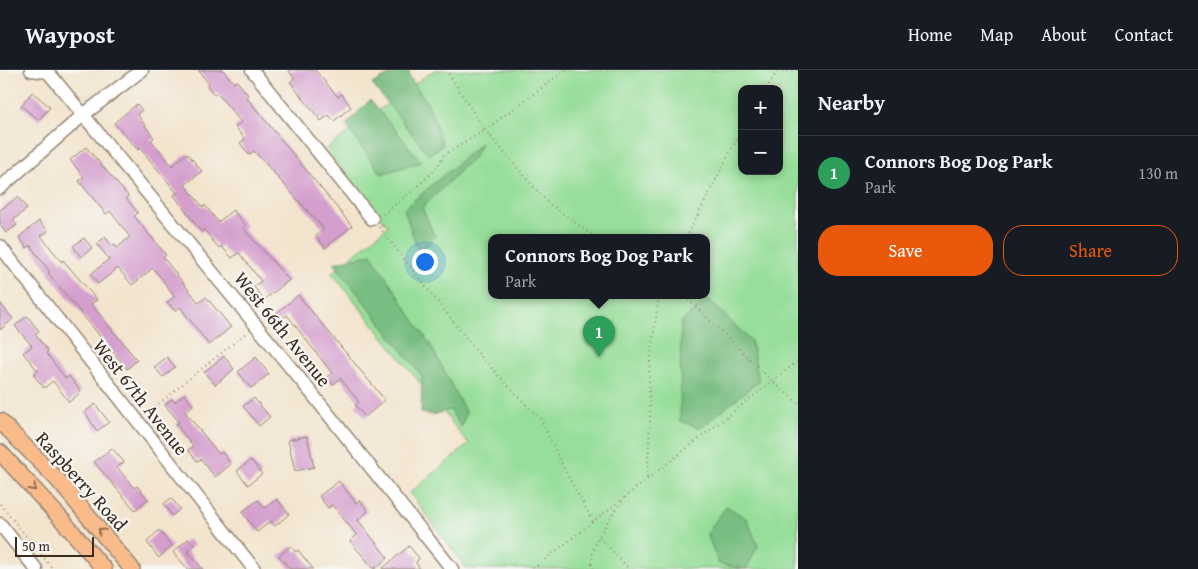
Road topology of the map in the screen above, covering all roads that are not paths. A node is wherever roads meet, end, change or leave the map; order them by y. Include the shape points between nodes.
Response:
1 (31, 70) edge
2 (142, 70) edge
3 (252, 70) edge
4 (83, 115) junction
5 (0, 188) edge
6 (372, 219) road end
7 (0, 246) edge
8 (0, 421) edge
9 (0, 452) edge
10 (0, 525) edge
11 (36, 569) edge
12 (104, 569) edge
13 (132, 569) edge
14 (254, 569) edge
15 (452, 569) edge

1 - 4 street, West 66th Avenue via 48,72
2 - 4 street
3 - 6 street
4 - 5 street
4 - 15 street, West 66th Avenue
7 - 14 street, West 67th Avenue
13 -> 8 main road, Raspberry Road via 57,479
9 -> 12 main road
10 - 11 street

